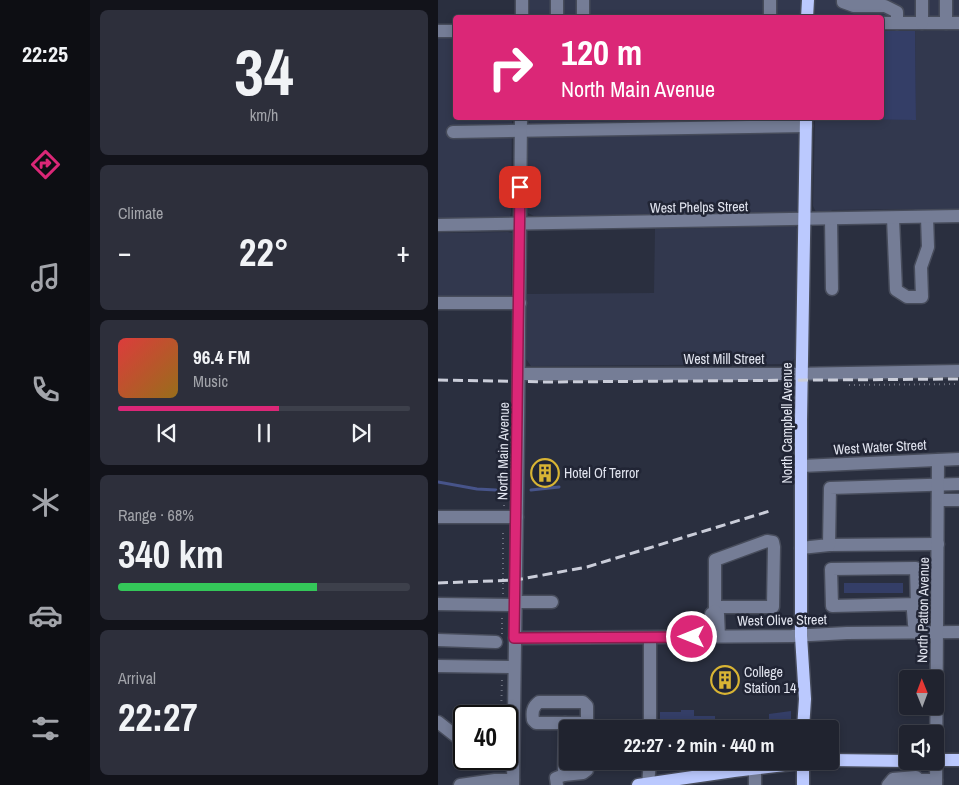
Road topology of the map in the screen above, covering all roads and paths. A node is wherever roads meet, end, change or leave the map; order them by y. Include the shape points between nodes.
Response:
1 (522, 0) edge
2 (557, 0) edge
3 (583, 0) edge
4 (770, 0) edge
5 (808, 0) edge
6 (843, 0) edge
7 (922, 0) edge
8 (946, 0) edge
9 (897, 12) edge
10 (522, 15) edge
11 (557, 15) edge
12 (583, 15) edge
13 (770, 15) edge
14 (807, 15) edge
15 (884, 22) edge
16 (922, 23) junction
17 (946, 23) junction
18 (960, 23) edge
19 (438, 31) edge
20 (453, 31) edge
21 (719, 122) edge
22 (771, 122) edge
23 (806, 122) edge
24 (615, 123) edge
25 (520, 124) edge
26 (453, 132) dead end
27 (960, 216) edge
28 (927, 217) junction
29 (893, 218) junction
30 (831, 219) junction
31 (805, 220) junction
32 (520, 224) junction
33 (438, 225) edge
34 (832, 289) dead end
35 (438, 303) edge
36 (520, 303) junction
37 (960, 371) edge
38 (519, 374) junction
39 (802, 374) junction
40 (960, 384) edge
41 (848, 385) dead end
42 (960, 459) edge
43 (938, 460) junction
44 (801, 466) junction
45 (504, 483) dead end
46 (960, 484) edge
47 (938, 485) junction
48 (938, 500) junction
49 (960, 500) edge
50 (438, 517) edge
51 (503, 517) junction
52 (517, 517) junction
53 (938, 544) junction
54 (829, 545) junction
55 (801, 548) junction
56 (503, 569) dead end
57 (552, 602) dead end
58 (438, 604) edge
59 (515, 604) junction
60 (917, 606) junction
61 (715, 609) junction
62 (824, 612) dead end
63 (811, 622) dead end
64 (917, 631) junction
65 (938, 632) junction
66 (960, 632) edge
67 (801, 636) junction
68 (715, 637) junction
69 (514, 638) junction
70 (650, 638) junction
71 (438, 640) edge
72 (496, 642) dead end
73 (438, 666) edge
74 (514, 667) junction
75 (512, 705) edge
76 (587, 720) edge
77 (650, 720) edge
78 (804, 720) edge
79 (438, 722) edge
80 (559, 723) edge
81 (937, 725) edge
82 (453, 734) edge
83 (839, 760) edge
84 (944, 760) edge
85 (960, 760) edge
86 (899, 761) edge
87 (587, 770) edge
88 (648, 770) edge
89 (741, 770) edge
90 (755, 770) edge
91 (803, 770) edge
92 (561, 780) edge
93 (917, 781) edge
94 (513, 782) edge
95 (936, 782) edge
96 (645, 784) edge
97 (460, 785) edge
98 (755, 785) edge
99 (803, 785) edge
100 (888, 785) edge

1 - 10 street
2 - 11 street
3 - 12 street
4 - 13 street
5 - 14 main road
6 - 9 street via 854,6 885,6
7 - 16 street
8 - 17 street
9 - 15 street
9 - 16 street
16 - 17 street
17 - 18 street
19 - 20 street
21 - 22 street
21 - 24 street
22 - 23 street
23 - 31 main road, North Campbell Avenue
24 - 25 street
25 - 26 street
25 - 32 street, North Main Avenue
27 - 28 street, West Phelps Street
28 - 29 street, West Phelps Street
28 - 29 street via 928,247 921,267 922,297 907,297 896,290
29 - 30 street, West Phelps Street
30 - 31 street, West Phelps Street
30 - 34 street
31 - 32 street, West Phelps Street
31 - 39 main road, North Campbell Avenue
32 - 33 street, West Phelps Street
32 - 36 street, North Main Avenue
35 - 36 street
36 - 38 street, North Main Avenue
37 - 39 street, West Mill Street
38 - 39 street, West Mill Street
38 - 52 street, North Main Avenue
39 - 44 main road, North Campbell Avenue
40 - 41 path
42 - 43 street, West Water Street
43 - 44 street, West Water Street
43 - 47 street, North Patton Avenue
44 - 55 main road, North Campbell Avenue
45 - 51 path
46 - 47 street
47 - 48 street, North Patton Avenue
47 - 54 street via 830,488
48 - 49 street
48 - 53 street, North Patton Avenue
50 - 51 street
51 - 52 street
51 - 56 path
52 - 59 street, North Main Avenue
53 - 54 street
53 - 65 street, North Patton Avenue
54 - 55 street
55 - 67 main road, North Campbell Avenue
57 - 59 street
58 - 59 street
59 - 69 street, North Main Avenue
60 - 60 street via 832,606 831,569 916,568
60 - 64 street via 921,610 921,623
61 - 61 street via 715,560 767,541 773,542 773,607
61 - 68 street via 718,614
62 - 63 path
64 - 65 street, West Olive Street
64 - 67 street, West Olive Street
65 - 66 street, West Olive Street
65 - 81 street, North Patton Avenue
67 - 68 street, West Olive Street
67 - 78 main road, North Campbell Avenue
68 - 70 street, West Olive Street
69 - 70 street, West Olive Street
69 - 74 street, North Main Avenue
70 - 77 street
71 - 72 street
73 - 74 street
74 - 75 street, North Main Avenue
76 - 80 street via 587,706 583,702 539,702 534,706 532,712 536,723
79 - 82 street
83 - 86 main road
84 - 85 main road
87 - 92 street
88 - 96 street
89 - 96 main road
90 - 98 street
91 - 99 main road
93 - 95 street
93 - 100 street via 893,778
94 - 97 street via 495,780

